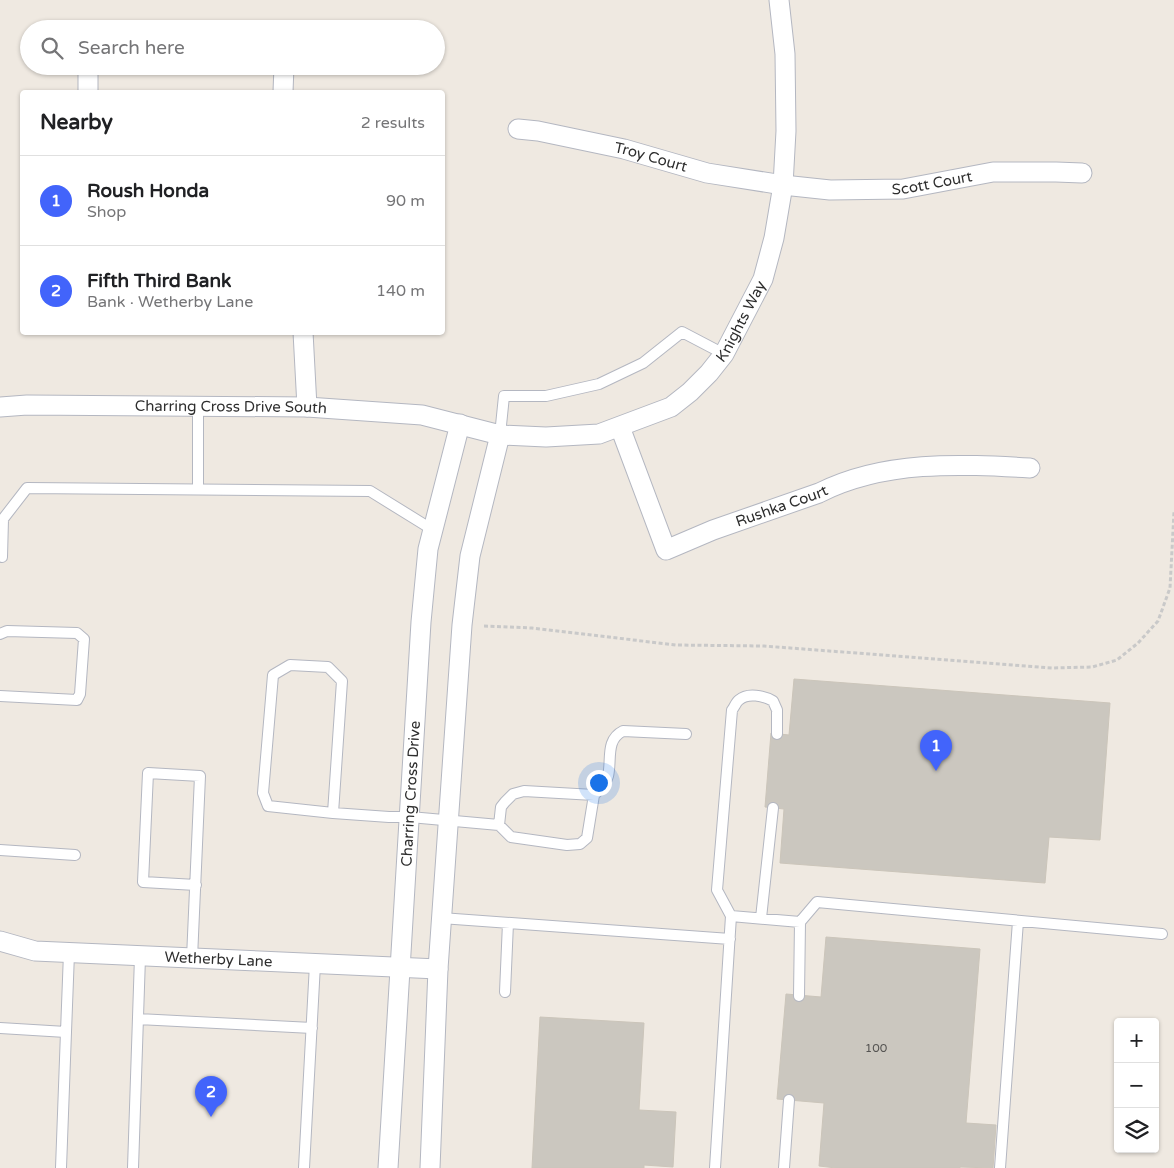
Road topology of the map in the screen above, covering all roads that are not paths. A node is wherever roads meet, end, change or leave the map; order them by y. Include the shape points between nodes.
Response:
1 (779, 0) edge
2 (88, 75) edge
3 (284, 75) edge
4 (88, 90) edge
5 (283, 90) edge
6 (518, 129) dead end
7 (1082, 173) dead end
8 (784, 185) junction
9 (303, 335) edge
10 (724, 354) junction
11 (198, 406) junction
12 (0, 407) edge
13 (307, 407) junction
14 (460, 424) junction
15 (620, 426) junction
16 (500, 435) junction
17 (1030, 468) dead end
18 (198, 489) junction
19 (433, 530) junction
20 (2, 557) dead end
21 (0, 634) edge
22 (0, 696) edge
23 (686, 734) dead end
24 (777, 734) dead end
25 (594, 795) junction
26 (773, 808) dead end
27 (332, 813) junction
28 (410, 817) junction
29 (448, 821) junction
30 (499, 825) junction
31 (0, 850) edge
32 (75, 855) dead end
33 (196, 885) junction
34 (731, 916) junction
35 (441, 918) junction
36 (761, 918) junction
37 (1018, 921) junction
38 (800, 922) junction
39 (508, 923) junction
40 (1162, 934) dead end
41 (730, 939) junction
42 (0, 941) edge
43 (69, 953) junction
44 (140, 957) junction
45 (192, 958) junction
46 (315, 964) junction
47 (401, 968) junction
48 (438, 969) junction
49 (504, 992) dead end
50 (799, 996) dead end
51 (138, 1019) junction
52 (0, 1028) edge
53 (312, 1028) junction
54 (66, 1032) junction
55 (789, 1100) dead end
56 (61, 1168) edge
57 (133, 1168) edge
58 (304, 1168) edge
59 (388, 1168) edge
60 (430, 1168) edge
61 (715, 1168) edge
62 (784, 1168) edge
63 (1000, 1168) edge

1 - 8 street, Knights Way via 785,54
2 - 4 street
3 - 5 street
6 - 8 street, Troy Court via 624,149 707,172
7 - 8 street, Scott Court via 993,172 903,189 830,190
8 - 10 street, Knights Way via 763,279
9 - 13 street
10 - 15 street, Knights Way via 690,392 670,407
10 - 16 lane via 682,332 643,363 599,384 546,396 504,396
11 - 12 street, Charring Cross Drive South
11 - 13 street, Charring Cross Drive South
11 - 18 lane
13 - 14 street, Charring Cross Drive South via 422,415
14 - 16 street, Knights Way
14 - 19 street, Charring Cross Drive
15 - 16 street, Knights Way via 599,434
15 - 17 street, Rushka Court via 666,550 874,472 956,464
16 - 29 street via 470,556
18 - 19 lane via 370,491
18 - 20 lane via 27,488 3,519
19 - 28 street, Charring Cross Drive via 428,549 421,622
21 - 22 lane via 7,631 77,633 84,639 77,700
23 - 25 lane via 623,731 617,734 612,741 608,776
24 - 34 lane via 776,710 773,701 765,696 739,700 732,710 717,890
25 - 30 lane via 524,791 513,794 501,807
25 - 30 lane via 587,838 580,844 511,837
26 - 36 lane
27 - 27 lane via 268,806 262,794 273,675 290,665 328,667 342,681
27 - 28 lane
28 - 29 lane
28 - 47 street, Charring Cross Drive
29 - 30 lane
29 - 35 street
31 - 32 lane
33 - 33 lane via 143,882 148,773 200,776
33 - 45 lane
34 - 36 lane
34 - 41 lane
35 - 39 lane
35 - 48 street
36 - 38 lane
37 - 38 lane via 817,902
37 - 40 lane
37 - 63 lane
38 - 50 lane
39 - 41 lane
39 - 49 lane
41 - 61 lane
42 - 43 street, Wetherby Lane via 35,951
43 - 44 street, Wetherby Lane
43 - 54 lane
44 - 45 street, Wetherby Lane
44 - 51 lane
45 - 46 street, Wetherby Lane
46 - 47 street, Wetherby Lane
46 - 53 lane
47 - 48 street, Wetherby Lane
47 - 59 street, Charring Cross Drive
48 - 60 street
51 - 53 lane
51 - 57 lane
52 - 54 lane
53 - 58 lane
54 - 56 lane
55 - 62 lane

